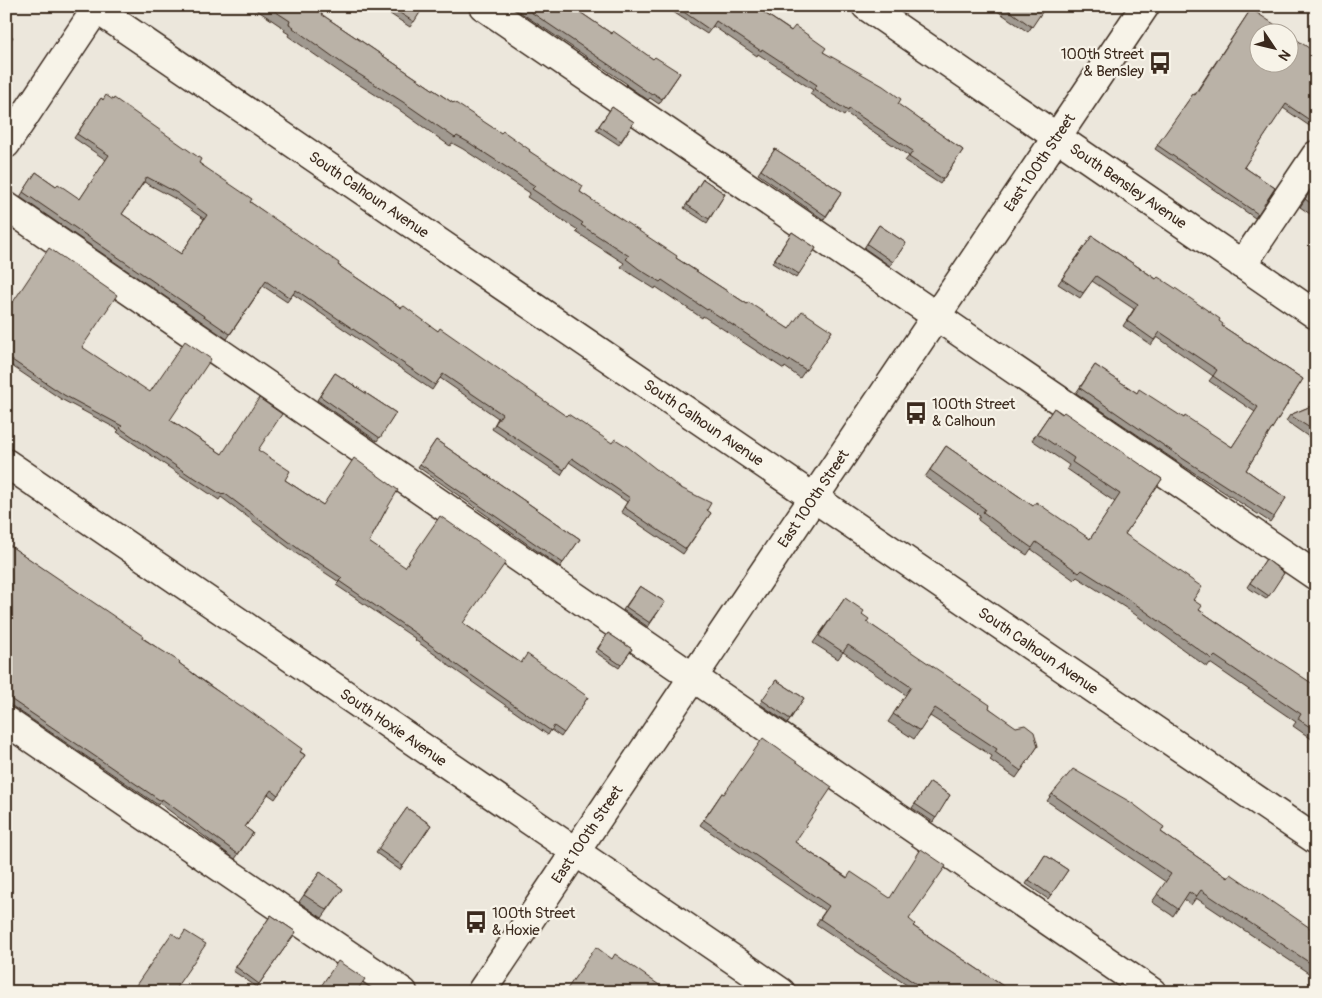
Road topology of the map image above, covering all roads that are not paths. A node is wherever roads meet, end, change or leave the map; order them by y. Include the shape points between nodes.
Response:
1 (483, 6) edge
2 (866, 6) edge
3 (1145, 6) edge
4 (96, 7) edge
5 (1057, 138) junction
6 (6, 144) edge
7 (1316, 155) edge
8 (6, 206) edge
9 (1242, 265) junction
10 (1316, 315) edge
11 (936, 317) junction
12 (6, 463) edge
13 (813, 499) junction
14 (1316, 576) edge
15 (693, 677) junction
16 (6, 720) edge
17 (1316, 840) edge
18 (576, 852) junction
19 (403, 992) edge
20 (481, 992) edge
21 (781, 992) edge
22 (1152, 992) edge

1 - 11 street
2 - 5 street, South Bensley Avenue
3 - 5 street, East 100th Street
4 - 6 street
4 - 13 street, South Calhoun Avenue
5 - 9 street, South Bensley Avenue
5 - 11 street, East 100th Street
7 - 9 street
8 - 15 street
9 - 10 street, South Bensley Avenue
11 - 13 street, East 100th Street
11 - 14 street
12 - 18 street, South Hoxie Avenue
13 - 15 street, East 100th Street
13 - 17 street, South Calhoun Avenue
15 - 18 street, East 100th Street
15 - 22 street
16 - 19 street
18 - 20 street, East 100th Street
18 - 21 street, South Hoxie Avenue

